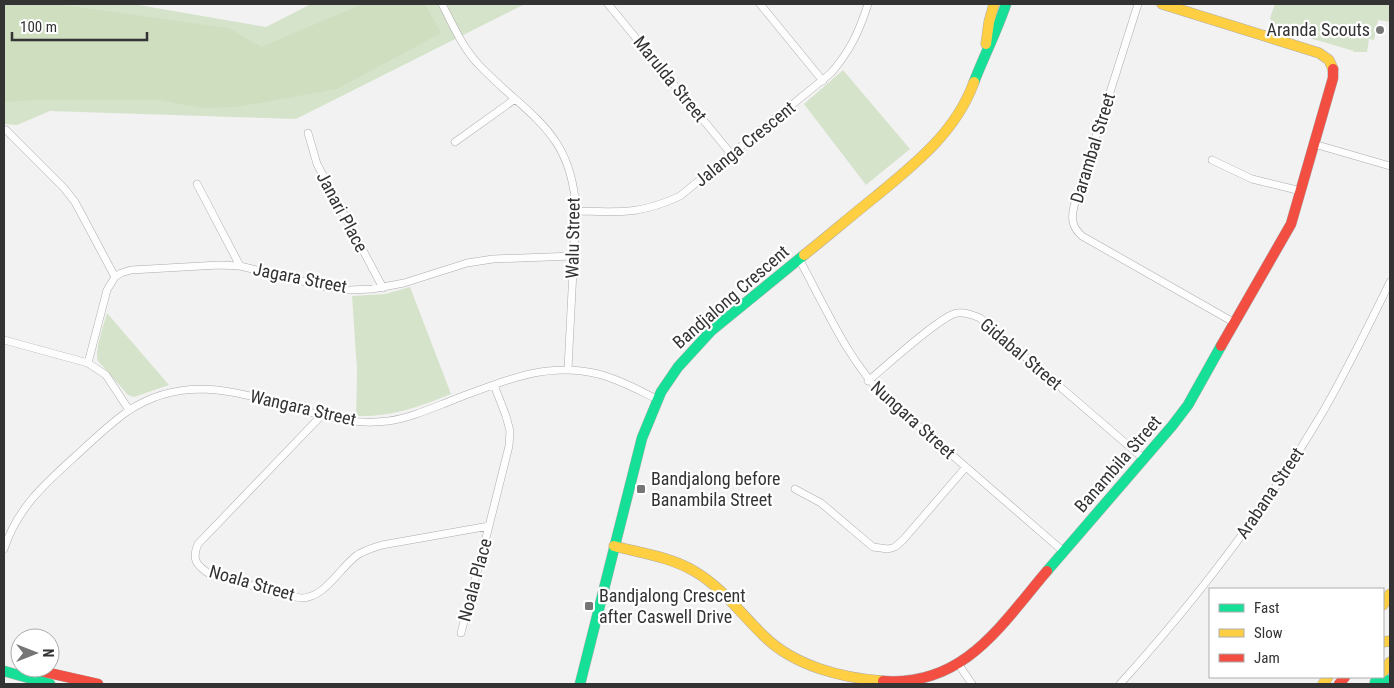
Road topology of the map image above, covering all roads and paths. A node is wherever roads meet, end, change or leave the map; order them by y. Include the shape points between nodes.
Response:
1 (442, 4) edge
2 (608, 4) edge
3 (760, 4) edge
4 (868, 4) edge
5 (994, 4) edge
6 (1006, 4) edge
7 (1138, 4) edge
8 (1162, 4) edge
9 (985, 53) junction
10 (823, 80) junction
11 (515, 99) junction
12 (6, 130) dead end
13 (308, 133) dead end
14 (455, 142) dead end
15 (1314, 144) junction
16 (732, 155) junction
17 (1212, 160) dead end
18 (1390, 166) edge
19 (197, 184) dead end
20 (1301, 191) junction
21 (576, 211) junction
22 (574, 256) junction
23 (799, 259) junction
24 (240, 266) junction
25 (115, 277) junction
26 (1390, 282) edge
27 (383, 288) junction
28 (1234, 323) junction
29 (4, 340) edge
30 (88, 363) junction
31 (568, 369) junction
32 (868, 381) junction
33 (494, 384) junction
34 (657, 399) junction
35 (129, 410) junction
36 (322, 416) junction
37 (1144, 459) junction
38 (966, 467) junction
39 (795, 489) dead end
40 (489, 526) junction
41 (614, 546) junction
42 (4, 549) edge
43 (1064, 552) junction
44 (461, 633) dead end
45 (959, 665) junction
46 (4, 671) edge
47 (60, 675) edge
48 (1390, 680) edge
49 (1376, 681) edge
50 (50, 684) edge
51 (98, 684) edge
52 (580, 684) edge
53 (972, 684) edge
54 (1120, 684) edge

1 - 11 street, Walu Street via 472,58
2 - 16 street, Marulda Street
3 - 10 street
4 - 10 street, Jalanga Crescent via 855,40 844,58
5 - 9 main road, Bandjalong Crescent
6 - 9 main road, Bandjalong Crescent
7 - 28 street, Darambal Street via 1074,206 1072,222 1082,236
8 - 15 main road, Banambila Street via 1326,57 1334,72
9 - 23 main road, Bandjalong Crescent via 959,114 934,146
10 - 16 street, Jalanga Crescent
11 - 14 street
11 - 21 street, Walu Street via 535,116 562,151 573,180
12 - 25 street via 75,202
13 - 27 street, Janari Place via 317,164
15 - 18 street
15 - 20 main road, Banambila Street
16 - 21 street, Jalanga Crescent via 687,190 662,204 622,212
17 - 20 street via 1252,179
19 - 24 street
20 - 28 main road, Banambila Street via 1291,224
21 - 22 street, Walu Street
22 - 27 street, Jagara Street via 467,263
22 - 31 street, Walu Street
23 - 32 street, Nungara Street
23 - 34 main road, Bandjalong Crescent via 692,348
24 - 25 street, Jagara Street via 131,270
24 - 27 street, Jagara Street via 327,288
25 - 30 street via 107,290
26 - 54 street, Arabana Street via 1324,409 1264,504 1197,595
28 - 37 main road, Banambila Street via 1188,405
29 - 30 street
30 - 35 street via 106,376
31 - 33 street, Wangara Street via 529,373
31 - 34 street, Wangara Street via 607,377
32 - 37 street, Gidabal Street via 942,320 967,313 980,318
32 - 38 street, Nungara Street
33 - 36 street, Wangara Street via 398,419 368,423
33 - 40 street via 508,424 510,446
34 - 41 main road, Bandjalong Crescent via 642,438
35 - 36 street, Wangara Street via 168,393 201,389 244,394
35 - 42 street, Wangara Street via 38,491 20,513
36 - 40 street, Noala Street via 201,541 195,554 200,568 211,575 308,598 318,594 357,555 369,549
37 - 43 main road, Banambila Street
38 - 39 street via 903,540 888,549 874,547 821,503
38 - 43 street, Nungara Street
40 - 44 street, Noala Place
41 - 45 main road, Banambila Street via 665,559 694,571 718,588 775,647 810,666 893,684 923,681
41 - 52 main road, Bandjalong Crescent
43 - 45 main road, Banambila Street via 981,648
45 - 53 street
46 - 50 main road
47 - 51 main road
48 - 49 main road

